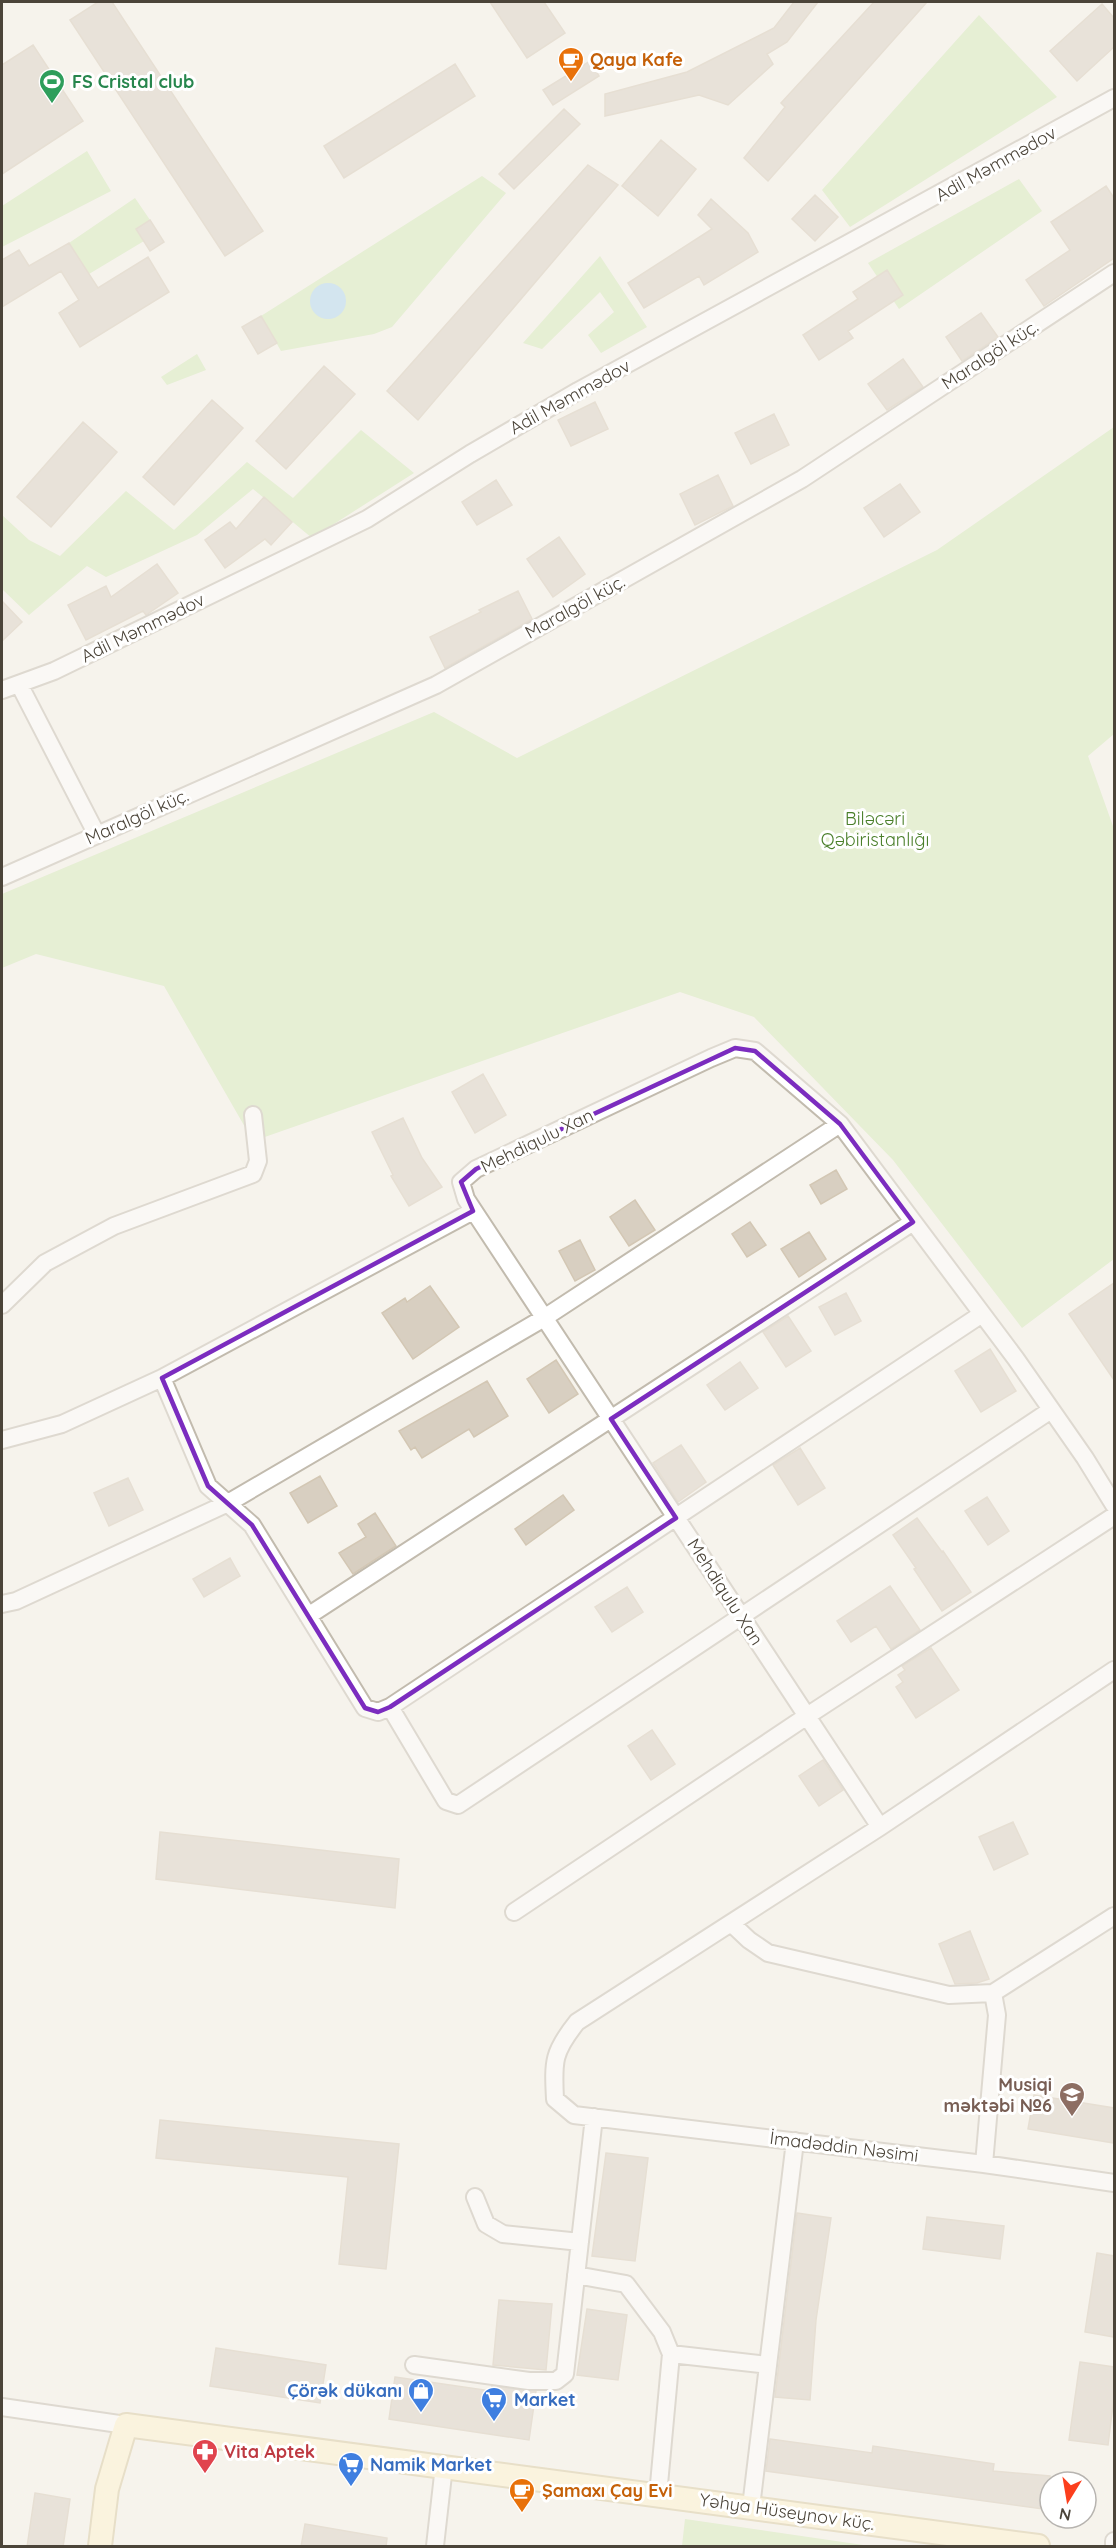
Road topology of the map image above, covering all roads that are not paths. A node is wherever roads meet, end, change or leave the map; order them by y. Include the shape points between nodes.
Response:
1 (1114, 98) edge
2 (1114, 273) edge
3 (19, 684) junction
4 (2, 690) edge
5 (97, 835) junction
6 (2, 877) edge
7 (253, 1115) dead end
8 (840, 1124) junction
9 (473, 1210) junction
10 (913, 1222) junction
11 (2, 1305) edge
12 (982, 1314) junction
13 (544, 1318) junction
14 (162, 1378) junction
15 (1051, 1410) junction
16 (611, 1419) junction
17 (2, 1440) edge
18 (228, 1503) junction
19 (1114, 1505) edge
20 (1114, 1516) edge
21 (676, 1518) junction
22 (2, 1604) edge
23 (741, 1615) junction
24 (308, 1616) junction
25 (1114, 1670) edge
26 (390, 1707) junction
27 (807, 1716) junction
28 (880, 1827) junction
29 (514, 1912) dead end
30 (1114, 1916) edge
31 (731, 1923) junction
32 (993, 1993) junction
33 (594, 2117) junction
34 (795, 2141) junction
35 (984, 2164) junction
36 (1114, 2183) edge
37 (474, 2198) dead end
38 (580, 2242) junction
39 (576, 2275) junction
40 (671, 2354) junction
41 (414, 2365) dead end
42 (768, 2365) junction
43 (2, 2407) edge
44 (126, 2425) junction
45 (444, 2466) junction
46 (658, 2495) junction
47 (751, 2507) junction
48 (1114, 2541) edge
49 (100, 2547) edge
50 (435, 2547) edge
51 (1038, 2547) edge
52 (1114, 2547) edge

1 - 3 street, Adil Məmmədov via 578,391 367,519 54,671
2 - 5 street, Maralgöl küç. via 802,479 436,685
3 - 4 street, Adil Məmmədov
3 - 5 street
5 - 6 street, Maralgöl küç.
7 - 11 street via 258,1161 253,1174 114,1226 45,1263
8 - 9 street, Mehdiqulu Xan via 755,1051 735,1048 476,1169 461,1182
8 - 10 street, Mehdiqulu Xan
8 - 13 street
9 - 13 street, Mehdiqulu Xan
9 - 14 street
10 - 12 street, Mehdiqulu Xan
10 - 16 street
12 - 15 street, Mehdiqulu Xan
12 - 21 street
13 - 16 street, Mehdiqulu Xan
13 - 18 street
14 - 17 street via 62,1425
14 - 18 street via 208,1486
15 - 19 street, Mehdiqulu Xan
15 - 23 street
16 - 21 street, Mehdiqulu Xan
16 - 24 street
18 - 22 street
18 - 24 street via 252,1525
20 - 27 street
21 - 23 street, Mehdiqulu Xan
21 - 26 street
23 - 26 street via 458,1805 446,1801
23 - 27 street, Mehdiqulu Xan
24 - 26 street via 364,1708 378,1712
25 - 28 street
27 - 28 street, Mehdiqulu Xan
27 - 29 street
28 - 31 street
30 - 32 street
31 - 32 street via 768,1953 950,1995
31 - 33 street, İmadəddin Nəsimi via 577,2022 560,2044 554,2071 555,2099 574,2115
32 - 35 street via 997,2015
33 - 34 street, İmadəddin Nəsimi
33 - 38 street
34 - 35 street, İmadəddin Nəsimi
34 - 42 street
35 - 36 street, İmadəddin Nəsimi
37 - 38 street via 486,2224 502,2234
38 - 39 street
39 - 40 street via 626,2284 662,2332
39 - 41 street via 565,2374 556,2381 529,2381
40 - 42 street
40 - 46 street
42 - 47 street
43 - 44 street, Yəhya Hüseynov küç.
44 - 45 main road, Yəhya Hüseynov küç.
44 - 49 main road via 107,2489
45 - 46 main road, Yəhya Hüseynov küç.
45 - 50 street
46 - 47 main road, Yəhya Hüseynov küç.
47 - 51 main road, Yəhya Hüseynov küç.
48 - 52 street

